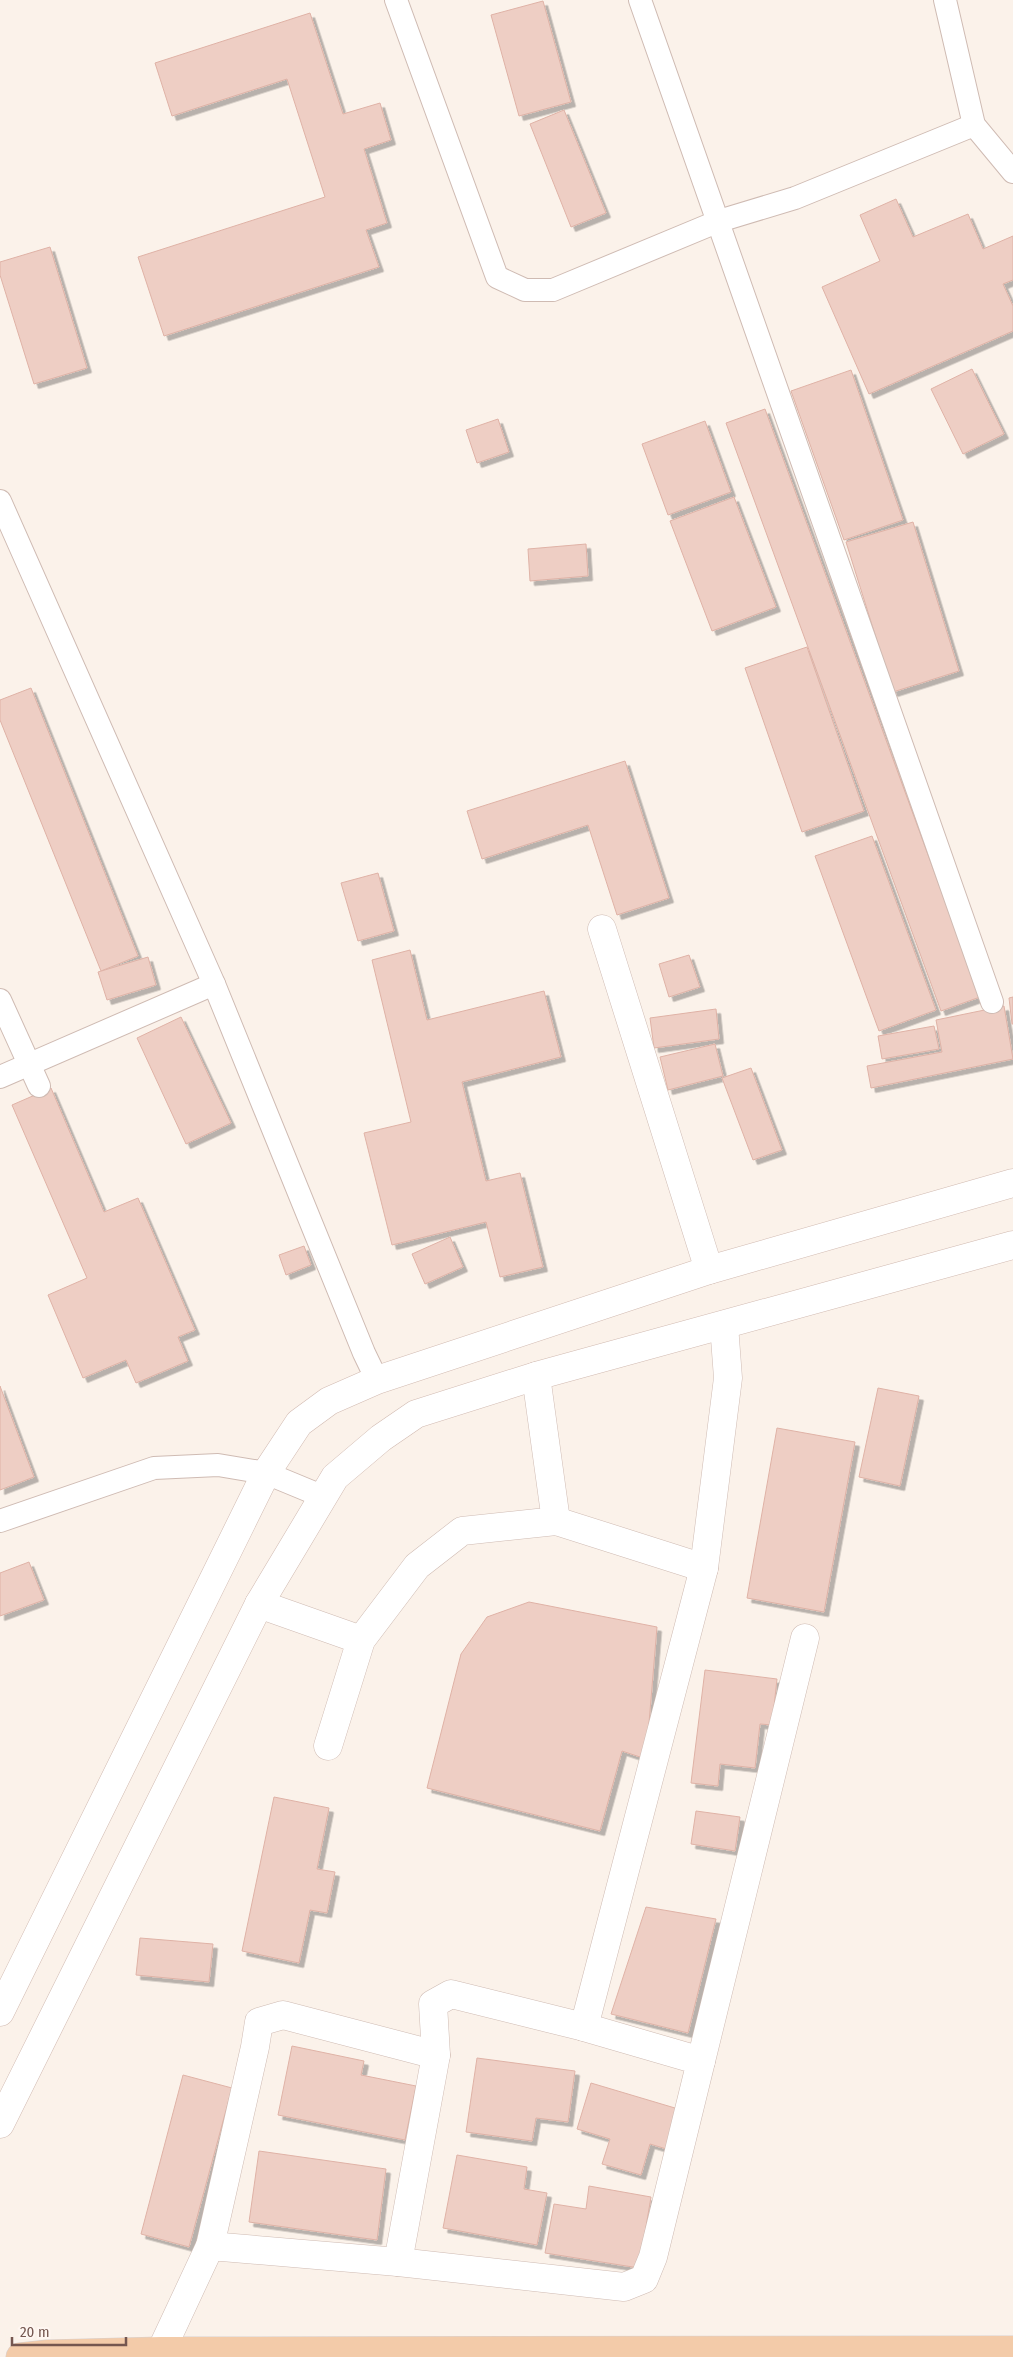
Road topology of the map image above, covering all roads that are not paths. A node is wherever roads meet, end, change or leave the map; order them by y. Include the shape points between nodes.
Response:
1 (396, 0) edge
2 (640, 0) edge
3 (945, 0) edge
4 (974, 125) junction
5 (1013, 172) edge
6 (719, 222) junction
7 (0, 501) edge
8 (602, 930) dead end
9 (214, 984) junction
10 (0, 1000) edge
11 (992, 1002) dead end
12 (30, 1064) junction
13 (0, 1077) edge
14 (39, 1086) dead end
15 (1013, 1183) edge
16 (1013, 1245) edge
17 (709, 1270) junction
18 (724, 1325) junction
19 (536, 1376) junction
20 (377, 1380) junction
21 (266, 1473) junction
22 (324, 1496) junction
23 (556, 1520) junction
24 (0, 1521) edge
25 (704, 1568) junction
26 (259, 1604) junction
27 (806, 1638) dead end
28 (361, 1640) junction
29 (328, 1746) dead end
30 (0, 2012) edge
31 (584, 2027) junction
32 (436, 2055) junction
33 (701, 2061) junction
34 (0, 2124) edge
35 (210, 2246) junction
36 (398, 2262) junction
37 (1013, 2350) edge
38 (161, 2351) junction
39 (577, 2354) edge
40 (20, 2357) edge

1 - 6 lane via 497,277 525,290 553,290
2 - 6 lane
3 - 4 lane
4 - 5 lane
4 - 6 lane via 796,198
6 - 11 lane
7 - 9 lane
8 - 17 street
9 - 12 lane
9 - 20 lane
10 - 12 lane
12 - 13 lane
12 - 14 lane
15 - 17 street
16 - 18 street
17 - 20 street
18 - 19 street
18 - 25 street via 728,1378
19 - 22 street via 416,1414 381,1438 335,1478
19 - 23 street
20 - 21 street via 329,1401 299,1423
21 - 22 lane
21 - 24 lane via 218,1465 154,1468
21 - 30 street
22 - 26 street
23 - 25 street
23 - 28 street via 462,1531 417,1566
25 - 31 street
26 - 28 street
26 - 34 street
27 - 33 street
28 - 29 street
31 - 32 street via 451,1994 433,2004
31 - 33 street
32 - 35 street via 283,2015 259,2022
32 - 36 street
33 - 36 street via 653,2257 644,2279 624,2287
35 - 36 street
35 - 38 street
37 - 39 main road
38 - 39 main road
38 - 40 main road

